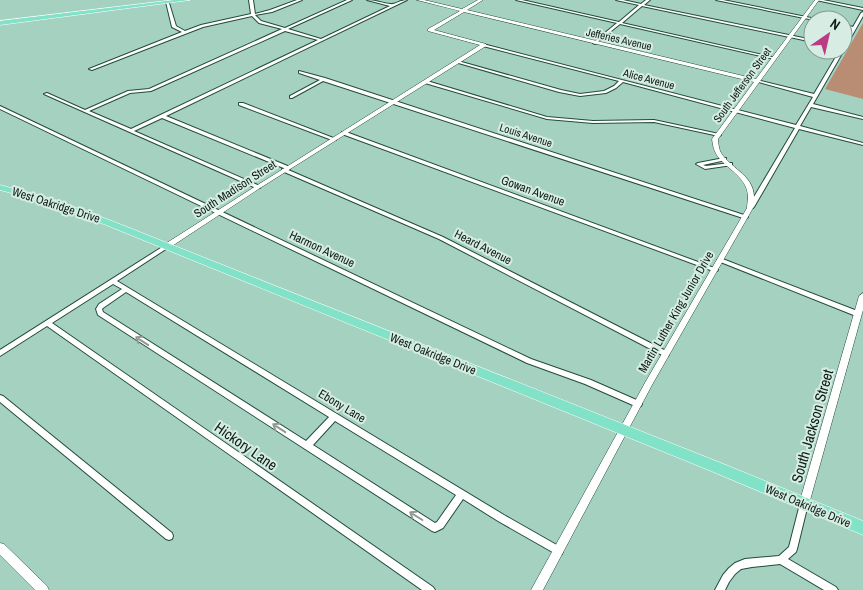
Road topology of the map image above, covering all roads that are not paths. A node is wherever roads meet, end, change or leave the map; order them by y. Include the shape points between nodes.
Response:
1 (187, 0) edge
2 (251, 0) edge
3 (300, 0) edge
4 (350, 0) edge
5 (369, 0) edge
6 (405, 0) edge
7 (419, 0) edge
8 (481, 0) edge
9 (518, 0) edge
10 (618, 0) edge
11 (648, 0) edge
12 (718, 0) edge
13 (818, 0) edge
14 (167, 2) junction
15 (642, 5) junction
16 (392, 6) junction
17 (863, 8) edge
18 (810, 10) edge
19 (462, 11) junction
20 (863, 13) edge
21 (252, 14) junction
22 (803, 17) edge
23 (803, 18) edge
24 (0, 23) edge
25 (620, 23) junction
26 (854, 28) edge
27 (284, 29) junction
28 (184, 32) junction
29 (790, 36) junction
30 (803, 39) edge
31 (320, 40) junction
32 (595, 43) junction
33 (484, 45) junction
34 (774, 58) junction
35 (836, 60) edge
36 (457, 62) junction
37 (91, 70) dead end
38 (300, 72) dead end
39 (324, 80) junction
40 (622, 81) junction
41 (757, 81) junction
42 (426, 82) junction
43 (46, 94) dead end
44 (815, 96) junction
45 (291, 97) dead end
46 (394, 103) junction
47 (241, 104) dead end
48 (810, 105) junction
49 (0, 107) edge
50 (86, 111) junction
51 (735, 111) junction
52 (162, 116) junction
53 (863, 118) edge
54 (796, 127) junction
55 (131, 131) junction
56 (344, 133) junction
57 (719, 135) junction
58 (334, 139) junction
59 (863, 144) edge
60 (724, 159) junction
61 (730, 164) junction
62 (286, 169) junction
63 (0, 187) edge
64 (258, 187) junction
65 (750, 208) junction
66 (220, 212) junction
67 (745, 217) junction
68 (167, 246) junction
69 (720, 260) junction
70 (715, 270) junction
71 (113, 281) junction
72 (125, 290) junction
73 (863, 296) edge
74 (858, 314) junction
75 (47, 323) junction
76 (0, 353) edge
77 (666, 354) junction
78 (0, 398) edge
79 (638, 404) junction
80 (335, 416) junction
81 (624, 430) junction
82 (307, 446) junction
83 (462, 494) junction
84 (804, 504) junction
85 (863, 528) edge
86 (169, 536) dead end
87 (0, 548) edge
88 (559, 551) junction
89 (781, 560) junction
90 (44, 590) edge
91 (430, 590) edge
92 (537, 590) edge
93 (720, 590) edge
94 (833, 590) edge

1 - 14 main road
2 - 21 street
3 - 21 street via 277,10
4 - 27 street
5 - 16 street
6 - 16 street
7 - 19 street, Jefferies Avenue
8 - 19 street
9 - 25 street
10 - 15 street
11 - 15 street
12 - 22 street
13 - 17 street
13 - 18 street, South Jefferson Street
14 - 24 main road
14 - 28 street via 174,27
15 - 25 street
15 - 29 street
16 - 31 street
19 - 32 street, Jefferies Avenue
19 - 33 street, Alice Avenue via 430,30
20 - 26 street, Martin Luther King Junior Drive
21 - 27 street via 260,22
21 - 28 street
23 - 29 street, South Jefferson Street
25 - 32 street
25 - 34 street
27 - 31 street
27 - 50 street via 150,90 129,92
28 - 37 street
29 - 30 street
29 - 34 street, South Jefferson Street
31 - 52 street
32 - 41 street, Jefferies Avenue
33 - 36 street, South Madison Street
33 - 40 street, Alice Avenue
34 - 41 street, South Jefferson Street
35 - 44 street, Martin Luther King Junior Drive
36 - 40 street via 580,95 605,92
36 - 42 street, South Madison Street
38 - 39 street, Louis Avenue
39 - 45 street
39 - 46 street, Louis Avenue
40 - 51 street, Alice Avenue
41 - 44 street, Jefferies Avenue
41 - 51 street, South Jefferson Street
42 - 46 street, South Madison Street
42 - 57 street via 547,118 577,122 659,122
43 - 50 street
44 - 48 street, Martin Luther King Junior Drive
46 - 56 street, South Madison Street
46 - 67 street, Louis Avenue
47 - 58 street
48 - 53 street
48 - 54 street, Martin Luther King Junior Drive
49 - 66 street, Harmon Avenue
50 - 55 street
51 - 54 street, Alice Avenue
51 - 57 street, South Jefferson Street
52 - 55 street
52 - 62 street, Heard Avenue
54 - 59 street, Alice Avenue
54 - 65 street, Martin Luther King Junior Drive
55 - 64 street
56 - 58 street, South Madison Street
56 - 70 street, Gowan Avenue
57 - 60 street, South Jefferson Street via 715,146
58 - 62 street, South Madison Street
60 - 61 street
60 - 61 street via 698,164 705,168
61 - 65 street via 750,187
62 - 64 street, South Madison Street
62 - 77 street, Heard Avenue via 440,238
63 - 68 main road, West Oakridge Drive via 65,206
64 - 66 street, South Madison Street
65 - 67 street, Martin Luther King Junior Drive
66 - 68 street, South Madison Street
66 - 79 street, Harmon Avenue via 529,361
67 - 69 street, Martin Luther King Junior Drive
68 - 71 street, South Madison Street
68 - 81 main road, West Oakridge Drive
69 - 70 street, Martin Luther King Junior Drive
69 - 74 street
70 - 77 street, Martin Luther King Junior Drive
71 - 72 street, Ebony Lane
71 - 75 street, South Madison Street
72 - 80 street, Ebony Lane
82 -> 72 street via 100,313 101,306
73 - 74 street, South Jackson Street
74 - 84 street, South Jackson Street
75 - 76 street, South Madison Street
75 - 91 street, Hickory Lane
77 - 79 street, Martin Luther King Junior Drive
78 - 86 street
79 - 81 street, Martin Luther King Junior Drive
80 - 82 street
80 - 83 street, Ebony Lane
81 - 84 main road, West Oakridge Drive
81 - 88 street, Martin Luther King Junior Drive
83 -> 82 street via 446,519 435,528
83 - 88 street, Ebony Lane
84 - 85 main road, West Oakridge Drive
84 - 89 street, South Jackson Street via 793,549
87 - 90 street
88 - 92 street, Martin Luther King Junior Drive
89 - 93 street via 755,560 738,566 728,573
89 - 94 street

